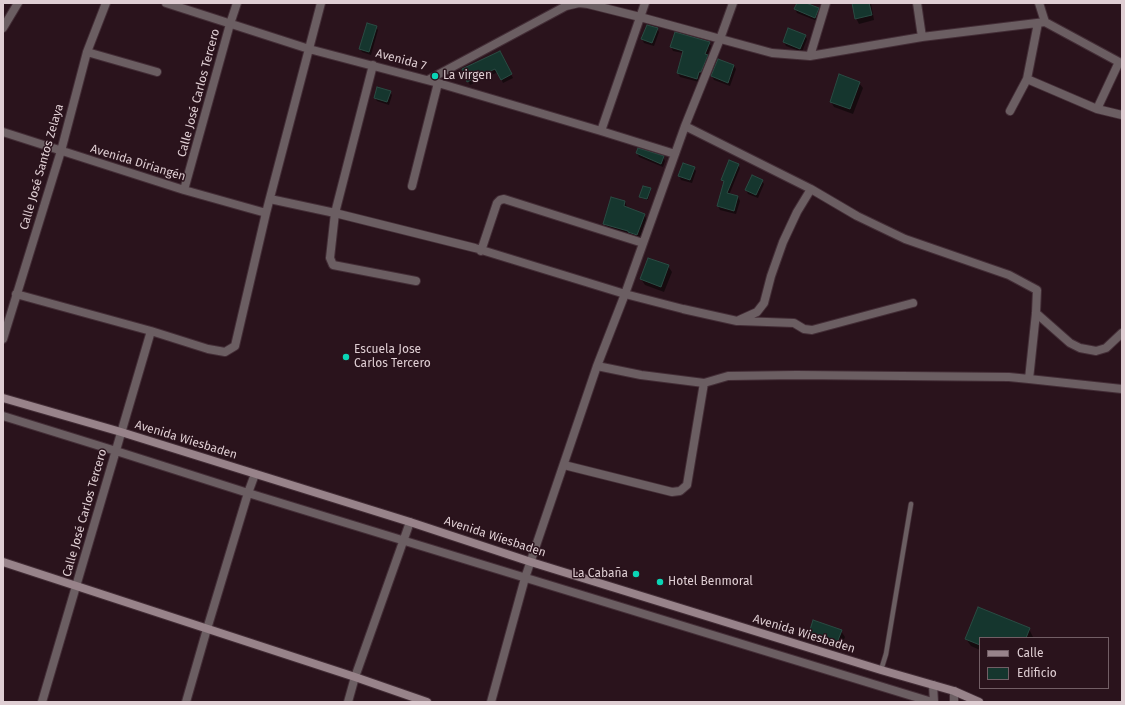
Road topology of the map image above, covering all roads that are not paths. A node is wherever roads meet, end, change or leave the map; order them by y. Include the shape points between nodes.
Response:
1 (18, 3) edge
2 (106, 3) edge
3 (166, 3) edge
4 (237, 3) edge
5 (321, 3) edge
6 (645, 3) edge
7 (733, 3) edge
8 (826, 3) edge
9 (917, 3) edge
10 (1039, 3) edge
11 (640, 17) junction
12 (1041, 23) junction
13 (230, 24) junction
14 (3, 28) edge
15 (922, 37) junction
16 (720, 39) junction
17 (309, 49) junction
18 (87, 52) junction
19 (810, 56) junction
20 (373, 65) junction
21 (157, 72) dead end
22 (1027, 79) junction
23 (428, 80) junction
24 (438, 83) junction
25 (1098, 109) junction
26 (1010, 111) dead end
27 (1122, 115) edge
28 (685, 126) junction
29 (601, 130) junction
30 (3, 132) edge
31 (60, 151) junction
32 (675, 154) junction
33 (412, 186) dead end
34 (811, 189) junction
35 (184, 190) junction
36 (270, 199) junction
37 (266, 213) junction
38 (335, 213) junction
39 (643, 243) junction
40 (482, 251) junction
41 (416, 281) dead end
42 (16, 294) junction
43 (625, 294) junction
44 (913, 303) dead end
45 (1036, 313) junction
46 (737, 321) junction
47 (151, 331) junction
48 (1122, 333) edge
49 (3, 339) edge
50 (597, 366) junction
51 (1029, 379) junction
52 (704, 383) junction
53 (1122, 389) edge
54 (3, 398) edge
55 (3, 416) edge
56 (122, 432) junction
57 (116, 451) junction
58 (564, 465) junction
59 (255, 474) junction
60 (248, 493) junction
61 (911, 504) dead end
62 (410, 522) junction
63 (403, 540) junction
64 (3, 562) edge
65 (531, 562) junction
66 (525, 578) junction
67 (76, 586) junction
68 (207, 629) junction
69 (881, 670) junction
70 (354, 677) junction
71 (933, 685) junction
72 (954, 691) junction
73 (42, 702) edge
74 (186, 702) edge
75 (348, 702) edge
76 (427, 702) edge
77 (491, 702) edge
78 (933, 702) edge
79 (954, 702) edge
80 (979, 702) edge

1 - 14 street
2 - 18 street, Calle José Santos Zelaya
3 - 13 street, Avenida 7
4 - 13 street, Calle José Carlos Tercero
5 - 17 street
6 - 11 street
7 - 16 street
8 - 19 street
9 - 15 street
10 - 12 street
11 - 16 street
11 - 23 street via 588,4 566,6
11 - 29 street
12 - 15 street
12 - 22 street
12 - 25 street via 1119,62
13 - 17 street, Avenida 7
13 - 35 street, Calle José Carlos Tercero
15 - 19 street
16 - 19 street via 772,53
16 - 28 street
17 - 20 street, Avenida 7
17 - 36 street
18 - 21 street
18 - 31 street, Calle José Santos Zelaya
20 - 23 street, Avenida 7
20 - 38 street
22 - 25 street
22 - 26 street
23 - 24 street, Avenida 7
24 - 29 street, Avenida 7
24 - 33 street
25 - 27 street
28 - 32 street
28 - 34 street
29 - 32 street, Avenida 7
30 - 31 street, Avenida Diriangén
31 - 35 street, Avenida Diriangén
31 - 42 street, Calle José Santos Zelaya
32 - 39 street
34 - 45 street via 857,216 905,239 1008,275 1037,290
34 - 46 street via 783,242 764,303 757,312
35 - 37 street, Avenida Diriangén
36 - 37 street
36 - 38 street
37 - 47 street via 236,346 225,352 208,349
38 - 40 street
38 - 41 street via 330,258 333,265
39 - 40 street via 504,199 497,203
39 - 43 street
40 - 43 street
42 - 47 street
42 - 49 street, Calle José Santos Zelaya
43 - 46 street
43 - 50 street
44 - 46 street via 812,330 794,323
45 - 48 street via 1070,343 1080,348 1096,351 1106,348
45 - 51 street
47 - 56 street, Calle José Carlos Tercero
50 - 52 street
50 - 58 street
51 - 52 street via 796,375 728,376
51 - 53 street
52 - 58 street via 687,485 680,491 672,492
54 - 56 street, Avenida Wiesbaden
55 - 57 street
56 - 57 street, Calle José Carlos Tercero
56 - 59 street, Avenida Wiesbaden
57 - 60 street
57 - 67 street, Calle José Carlos Tercero
58 - 65 street
59 - 60 street
59 - 62 street, Avenida Wiesbaden
60 - 63 street
60 - 68 street
61 - 69 lane via 886,654
62 - 63 street
62 - 65 street, Avenida Wiesbaden
63 - 66 street
63 - 70 street
64 - 67 street
65 - 66 street
65 - 69 street, Avenida Wiesbaden
66 - 77 street
66 - 78 street
67 - 68 street
67 - 73 street, Calle José Carlos Tercero
68 - 70 street
68 - 74 street
69 - 71 street, Avenida Wiesbaden
70 - 75 street
70 - 76 street
71 - 72 street, Avenida Wiesbaden
71 - 78 street
72 - 79 street
72 - 80 street, Avenida Wiesbaden

